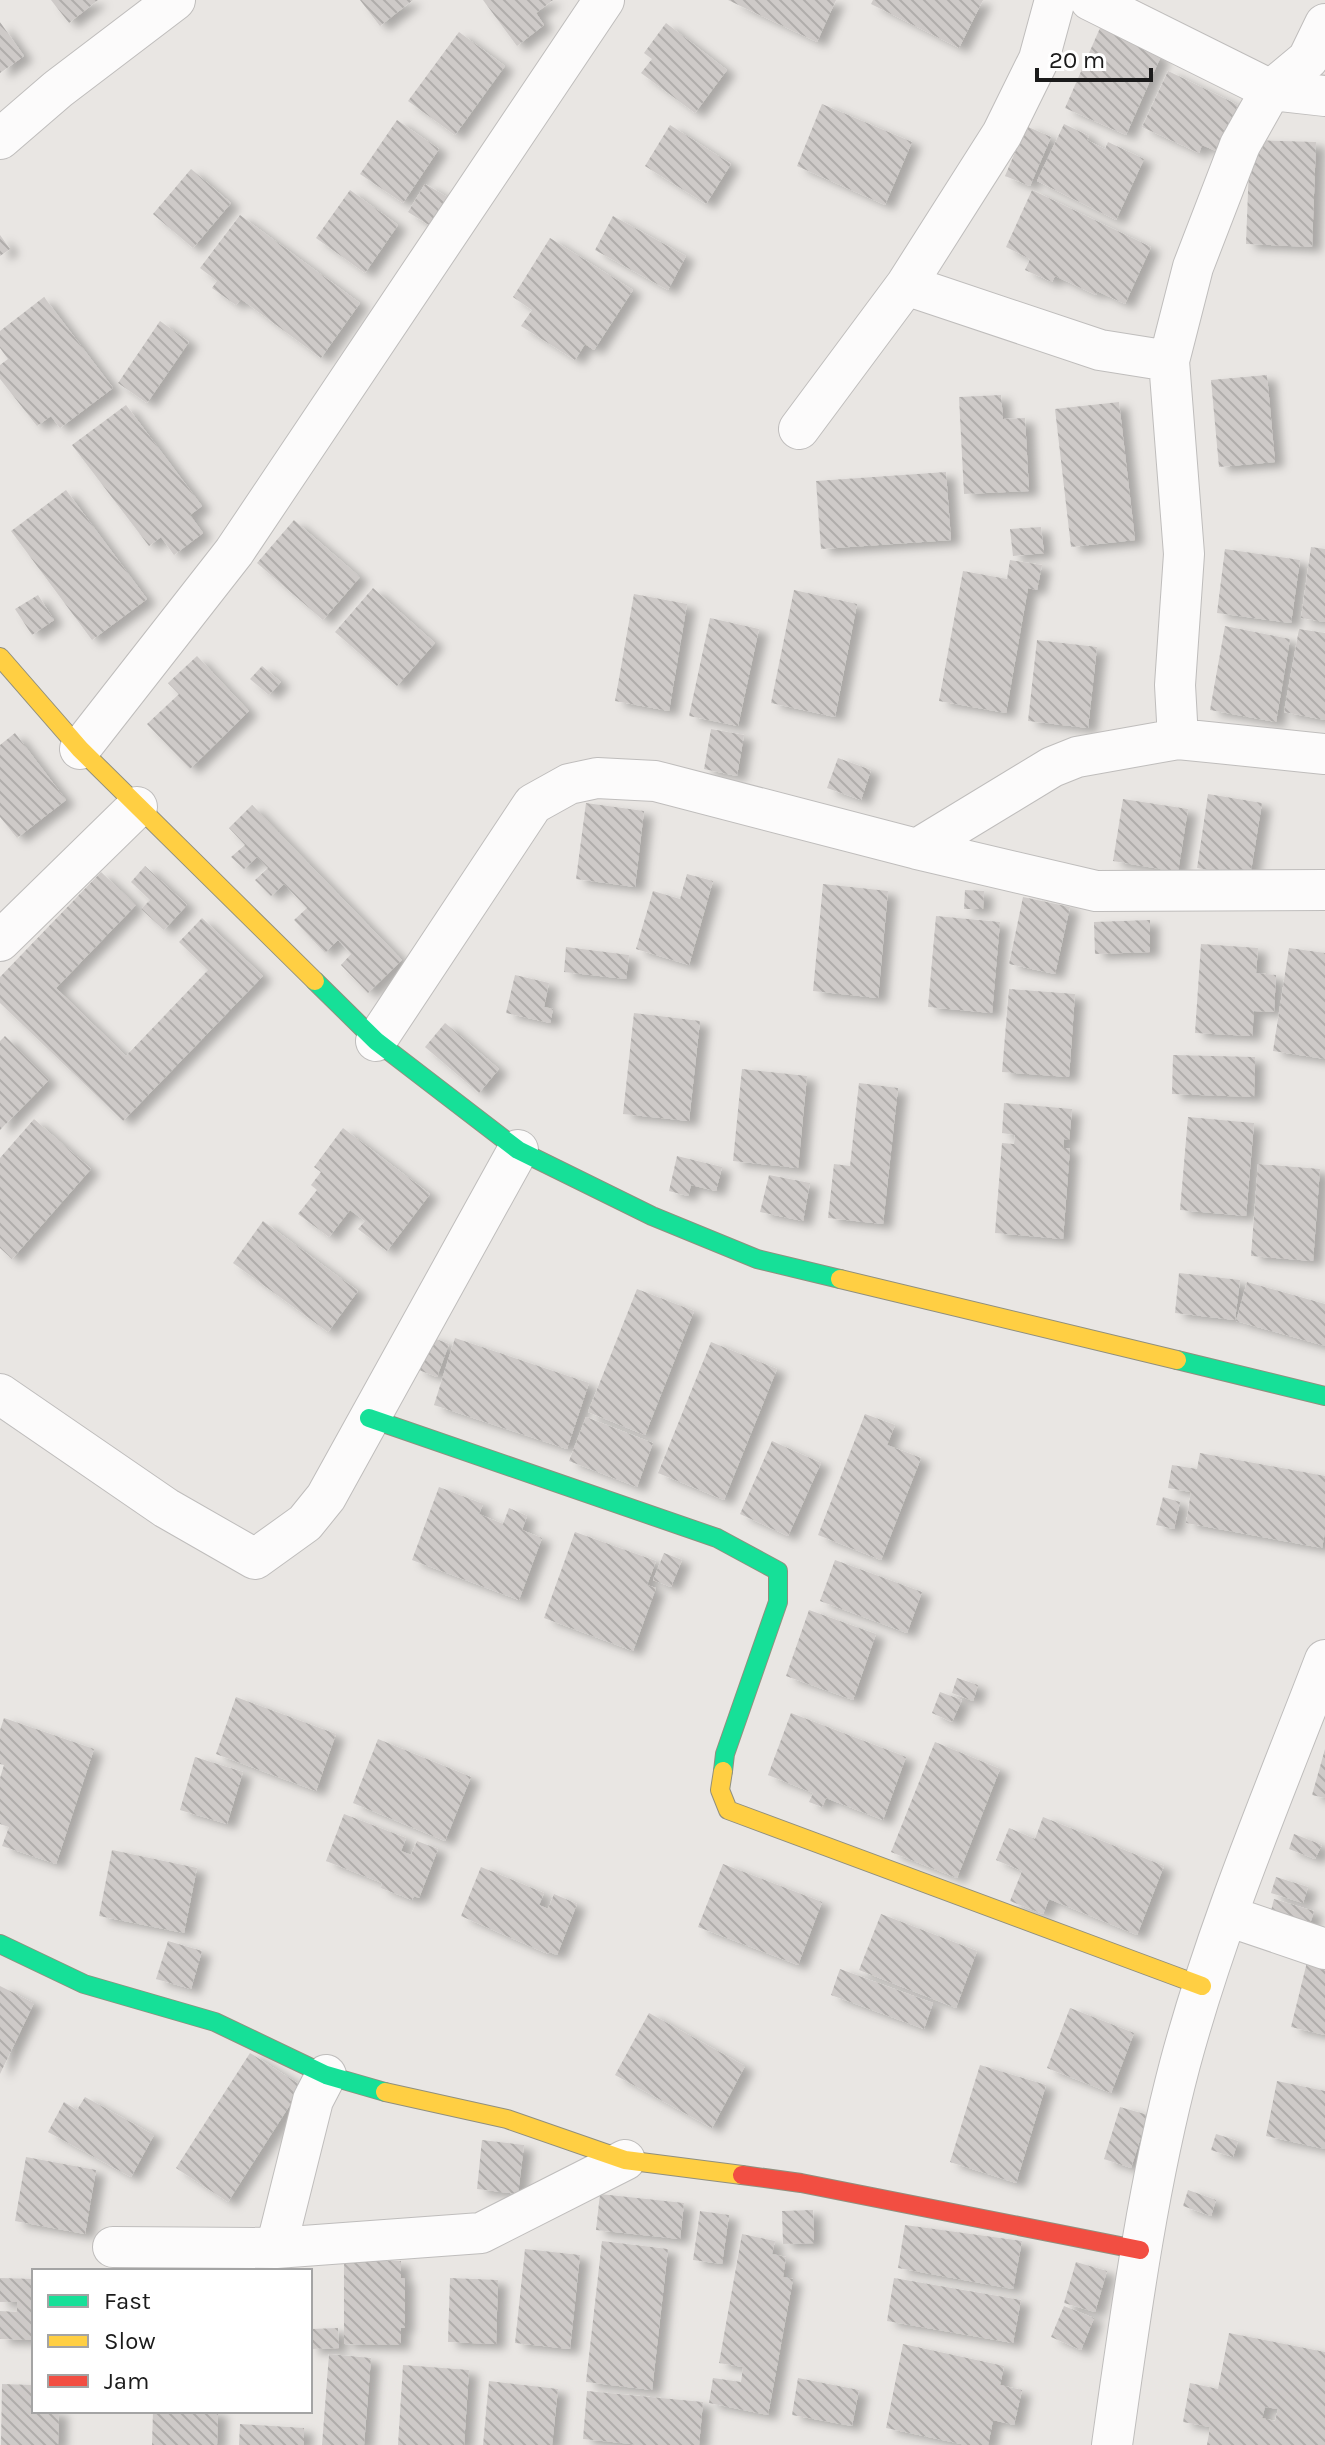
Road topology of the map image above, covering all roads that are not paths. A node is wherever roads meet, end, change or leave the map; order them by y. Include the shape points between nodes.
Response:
1 (175, 0) edge
2 (604, 0) edge
3 (1055, 0) edge
4 (1090, 0) edge
5 (1325, 24) edge
6 (1271, 90) junction
7 (1325, 96) edge
8 (0, 139) edge
9 (906, 285) junction
10 (1169, 361) junction
11 (799, 429) dead end
12 (0, 657) edge
13 (1178, 739) junction
14 (80, 749) junction
15 (1325, 754) edge
16 (137, 807) junction
17 (917, 849) junction
18 (1325, 890) edge
19 (0, 941) edge
20 (376, 1041) junction
21 (518, 1150) junction
22 (0, 1394) edge
23 (1325, 1396) edge
24 (369, 1418) junction
25 (1325, 1660) edge
26 (1228, 1916) junction
27 (0, 1944) edge
28 (1325, 1949) edge
29 (1202, 1986) junction
30 (326, 2075) junction
31 (625, 2160) junction
32 (113, 2247) dead end
33 (276, 2248) junction
34 (1140, 2250) junction
35 (1112, 2445) edge

1 - 8 street
2 - 14 street via 234,552
3 - 9 street via 1039,59 1002,134
4 - 6 street
5 - 6 street via 1308,59
6 - 7 street
6 - 10 street via 1240,145 1193,267
9 - 10 street via 1100,350
9 - 11 street
10 - 13 street via 1184,554 1175,685
12 - 14 street
13 - 15 street
13 - 17 street via 1077,757 1052,767
14 - 16 street
16 - 19 street
16 - 20 street
17 - 18 street via 1096,891
17 - 20 street via 655,781 597,778 569,784 533,804
20 - 21 street
21 - 23 street via 652,1216 757,1259
21 - 24 street
22 - 24 street via 166,1508 255,1559 312,1515
24 - 29 street via 717,1538 778,1571 778,1602 725,1754 720,1790 728,1810
25 - 26 street
26 - 28 street
26 - 29 street
27 - 30 street via 84,1984 215,2022
29 - 34 street
30 - 31 street via 507,2119
30 - 33 street via 313,2100
31 - 33 street via 481,2233
31 - 34 street via 801,2183
32 - 33 street
34 - 35 street

